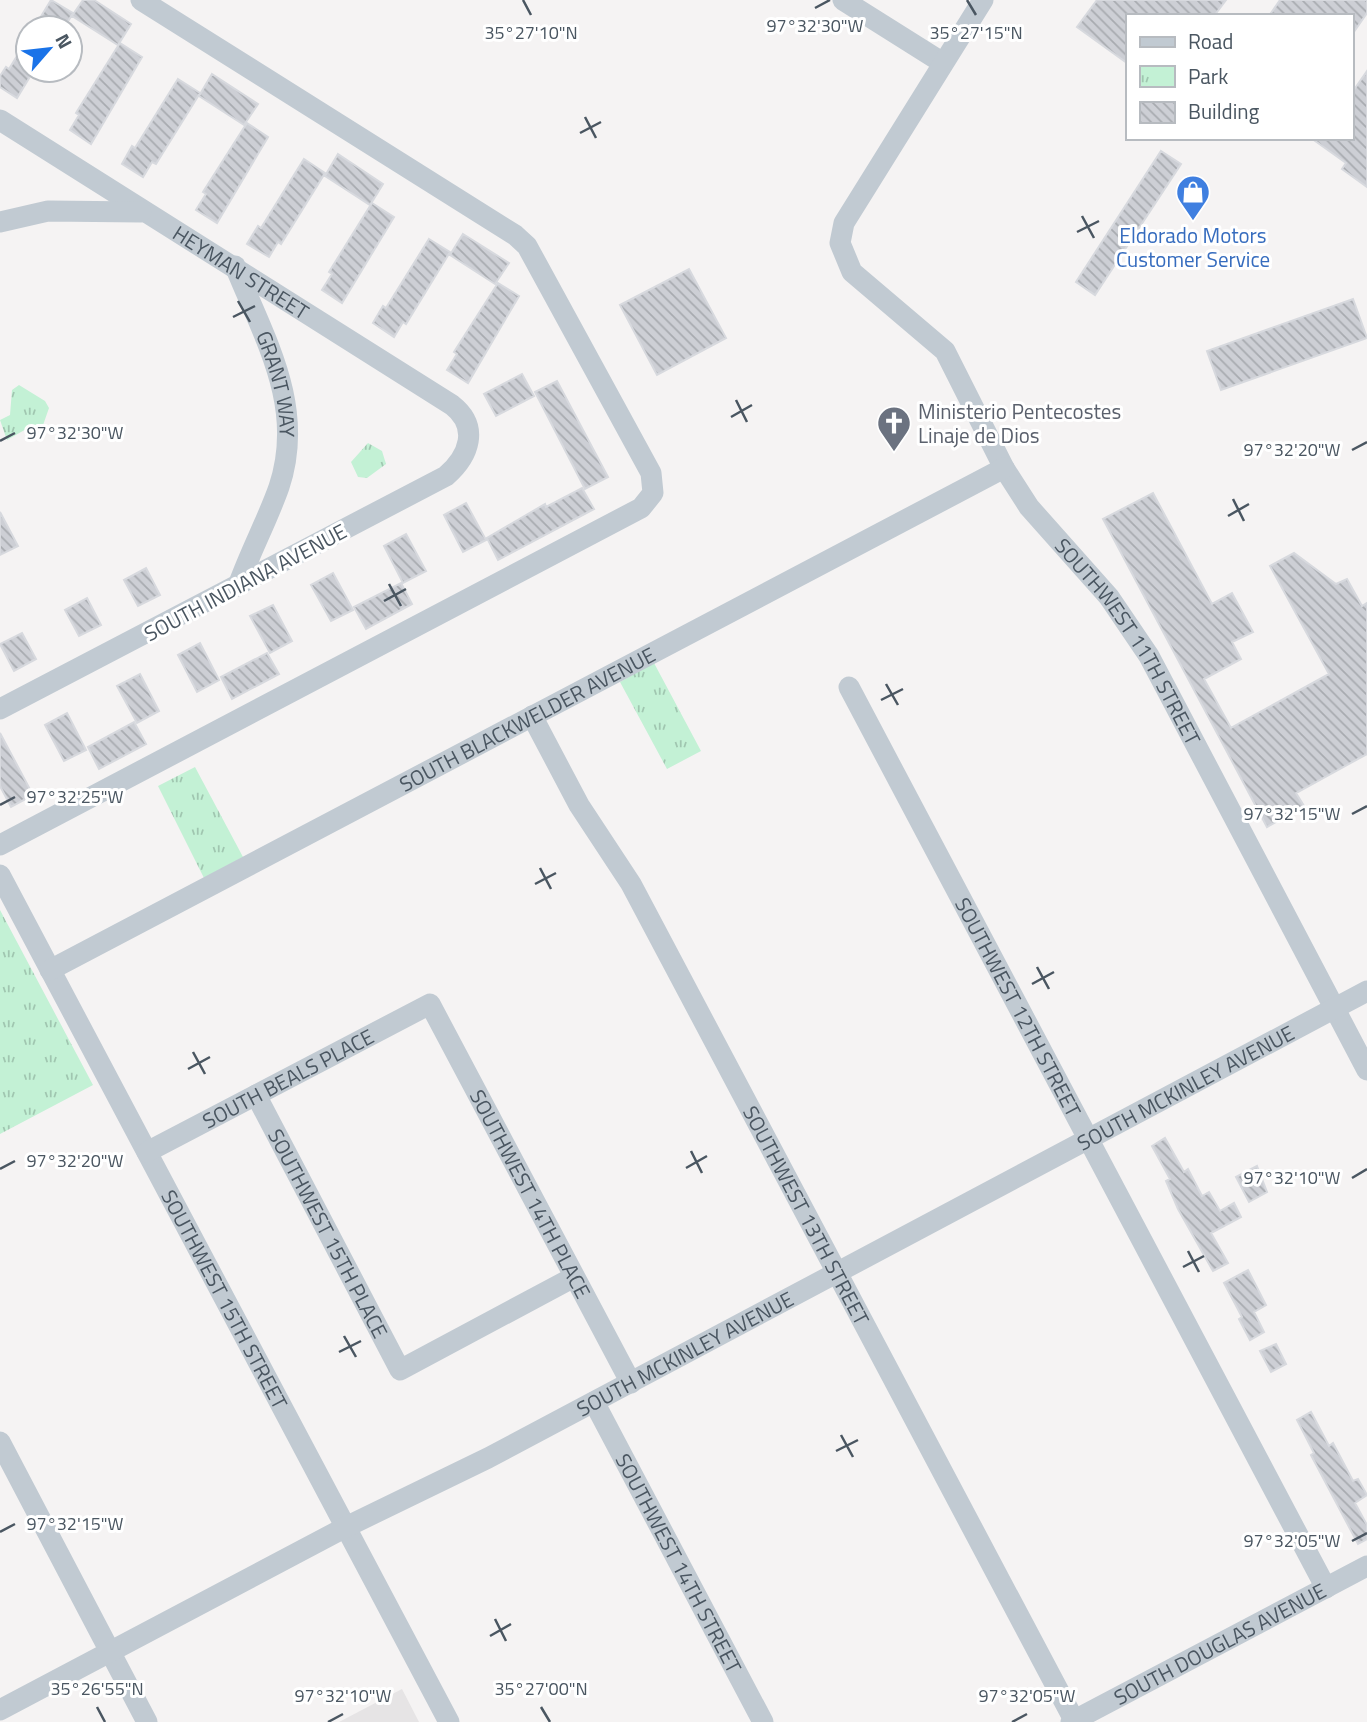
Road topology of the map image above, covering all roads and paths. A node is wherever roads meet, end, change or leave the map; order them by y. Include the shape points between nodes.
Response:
1 (141, 0) edge
2 (843, 0) edge
3 (984, 0) edge
4 (943, 64) junction
5 (0, 121) edge
6 (143, 212) junction
7 (0, 222) edge
8 (235, 266) junction
9 (470, 436) joint
10 (1004, 468) junction
11 (238, 586) junction
12 (849, 687) dead end
13 (0, 709) edge
14 (532, 716) junction
15 (0, 845) edge
16 (0, 875) edge
17 (50, 970) junction
18 (1367, 991) edge
19 (430, 1004) joint
20 (1334, 1009) junction
21 (1367, 1070) edge
22 (256, 1095) junction
23 (1088, 1140) junction
24 (147, 1152) junction
25 (837, 1273) junction
26 (574, 1277) junction
27 (631, 1383) junction
28 (594, 1402) junction
29 (0, 1442) edge
30 (346, 1527) junction
31 (1367, 1566) edge
32 (1326, 1588) junction
33 (111, 1652) junction
34 (0, 1710) edge
35 (1073, 1721) edge
36 (147, 1722) edge
37 (449, 1722) edge
38 (763, 1722) edge

1 - 15 street via 527,246 651,473 653,493 641,508
2 - 4 street
3 - 4 street
4 - 10 street, SOUTHWEST 11TH STREET via 844,223 841,250 852,272 945,351
5 - 6 street, HEYMAN STREET
6 - 7 street via 76,209
6 - 8 street, HEYMAN STREET
8 - 9 street, HEYMAN STREET via 452,405 463,416
8 - 11 street, GRANT WAY via 276,358 287,439 280,484
9 - 11 street, SOUTH INDIANA AVENUE via 465,457 446,476
10 - 14 street, SOUTH BLACKWELDER AVENUE
10 - 20 street, SOUTHWEST 11TH STREET via 1029,507 1110,597 1149,656
11 - 13 street, SOUTH INDIANA AVENUE
12 - 23 street, SOUTHWEST 12TH STREET
14 - 17 street, SOUTH BLACKWELDER AVENUE
14 - 25 street, SOUTHWEST 13TH STREET via 584,813 631,884
16 - 17 street, SOUTHWEST 15TH STREET
17 - 24 street, SOUTHWEST 15TH STREET
18 - 20 street, SOUTH MCKINLEY AVENUE
19 - 22 street, SOUTH BEALS PLACE
19 - 26 street, SOUTHWEST 14TH PLACE
20 - 21 street, SOUTHWEST 11TH STREET
20 - 23 street, SOUTH MCKINLEY AVENUE
22 - 24 street, SOUTH BEALS PLACE
22 - 26 street, SOUTHWEST 15TH PLACE via 400,1370
23 - 25 street, SOUTH MCKINLEY AVENUE
23 - 32 street, SOUTHWEST 12TH STREET
24 - 30 street, SOUTHWEST 15TH STREET
25 - 27 street, SOUTH MCKINLEY AVENUE
25 - 35 street, SOUTHWEST 13TH STREET
26 - 27 street, SOUTHWEST 14TH PLACE
27 - 28 street, SOUTH MCKINLEY AVENUE
28 - 30 street, SOUTH MCKINLEY AVENUE
28 - 38 street, SOUTHWEST 14TH STREET
29 - 33 street
30 - 33 street, SOUTH MCKINLEY AVENUE
30 - 37 street, SOUTHWEST 15TH STREET
31 - 32 street, SOUTH DOUGLAS AVENUE
32 - 35 street, SOUTH DOUGLAS AVENUE
33 - 34 street, SOUTH MCKINLEY AVENUE
33 - 36 street

